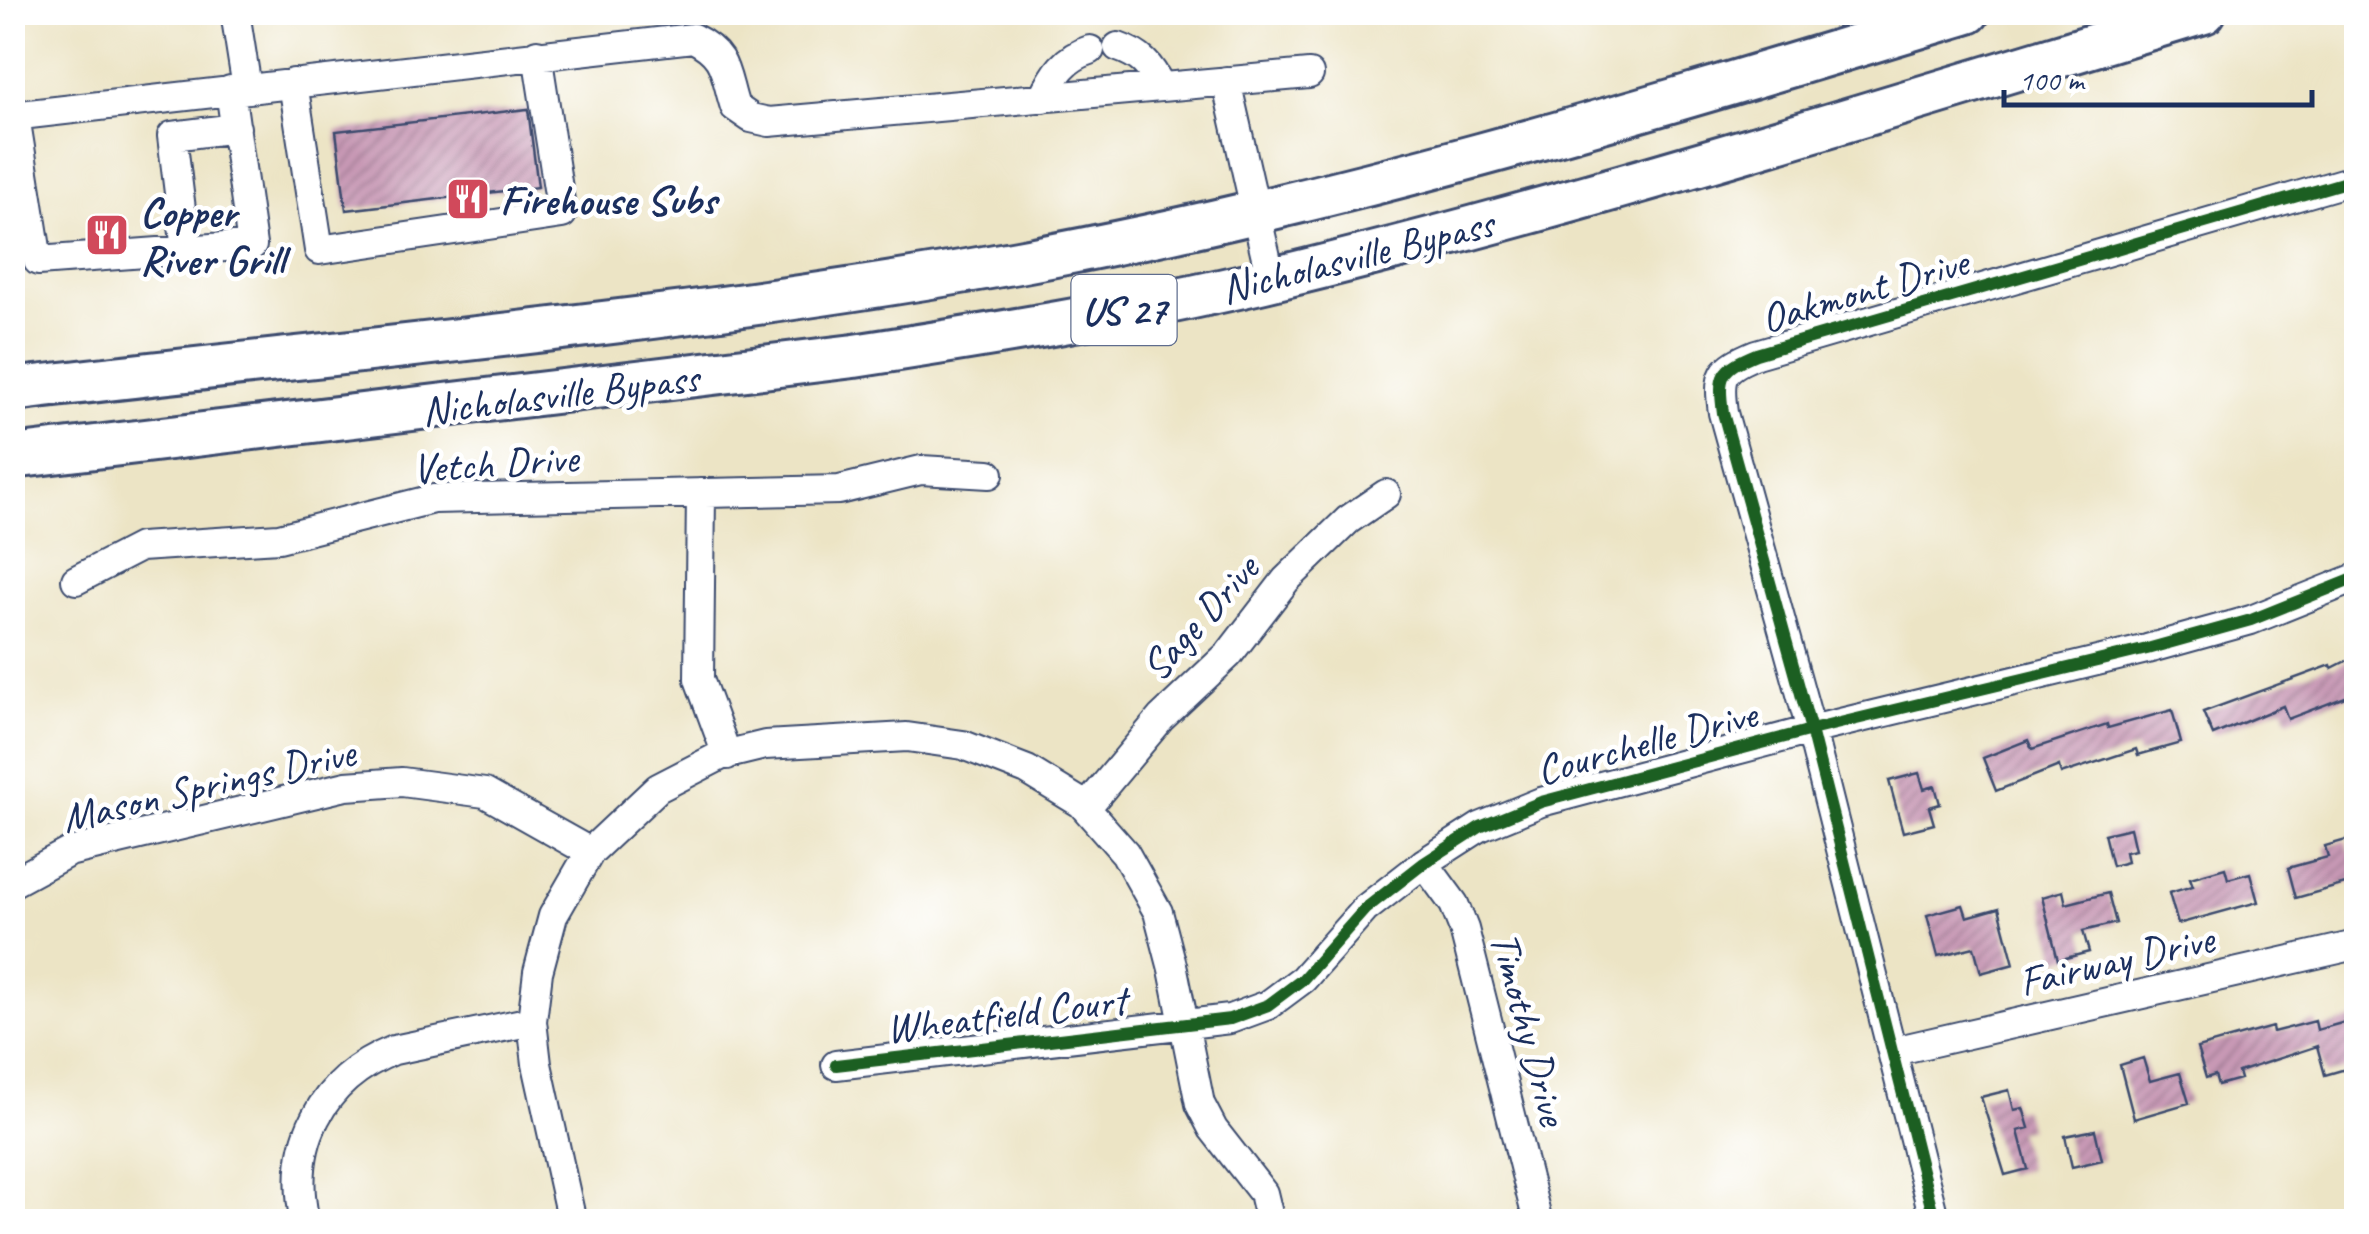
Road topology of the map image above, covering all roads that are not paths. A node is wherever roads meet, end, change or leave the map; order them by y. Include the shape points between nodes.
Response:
1 (235, 12) edge
2 (1968, 12) edge
3 (2204, 12) edge
4 (537, 54) junction
5 (1308, 74) dead end
6 (1226, 81) junction
7 (293, 83) junction
8 (1160, 87) junction
9 (239, 89) junction
10 (1043, 98) junction
11 (14, 116) edge
12 (236, 128) junction
13 (2356, 178) edge
14 (1254, 214) junction
15 (186, 250) junction
16 (1271, 279) junction
17 (12, 390) edge
18 (12, 457) edge
19 (990, 474) dead end
20 (702, 493) junction
21 (1386, 494) dead end
22 (2356, 578) edge
23 (76, 580) dead end
24 (1812, 730) junction
25 (727, 754) junction
26 (1086, 808) junction
27 (590, 852) junction
28 (1424, 863) junction
29 (12, 884) edge
30 (2356, 945) edge
31 (532, 1021) junction
32 (1184, 1024) junction
33 (1894, 1052) junction
34 (836, 1066) dead end
35 (305, 1222) edge
36 (572, 1222) edge
37 (1270, 1222) edge
38 (1538, 1222) edge
39 (1935, 1222) edge

1 - 9 street
2 - 14 highway, Nicholasville Bypass / US 27 via 1520,145
3 - 16 highway, Nicholasville Bypass / US 27 via 1529,211
4 - 7 street
4 - 7 street via 562,214 319,250
4 - 10 street via 693,38 722,58 736,107 769,122
5 - 6 street
6 - 8 street
6 - 14 street
7 - 9 street
8 - 10 street
8 - 10 street via 1139,54 1104,49 1072,56
9 - 11 street
9 - 12 street
11 - 15 street via 38,262
12 - 15 street via 172,136
12 - 15 street via 252,245
13 - 24 street, Oakmont Drive via 1756,354 1725,371 1723,413
14 - 16 street
14 - 17 highway, Nicholasville Bypass / US 27 via 823,294
16 - 18 highway, Nicholasville Bypass / US 27 via 854,356
19 - 20 street, Vetch Drive via 921,470 840,490
20 - 23 street, Vetch Drive via 433,499 279,538 140,546
20 - 25 street via 699,679
21 - 26 street, Sage Drive via 1348,520 1286,580 1229,654 1160,718
22 - 24 street, Courchelle Drive via 2251,620 2148,649
24 - 28 street, Courchelle Drive via 1542,802 1480,827
24 - 33 street, Oakmont Drive
25 - 26 street via 764,745 906,737 963,744 1027,770
25 - 27 street via 658,788
26 - 32 street via 1125,853 1158,912
27 - 29 street, Mason Springs Drive via 485,793 402,782 346,786 69,852
27 - 31 street via 553,916
28 - 32 street, Courchelle Drive via 1365,909 1303,980 1268,1005 1230,1019
28 - 38 street, Timothy Drive via 1464,929
30 - 33 street, Fairway Drive
31 - 35 street via 394,1050 342,1079 316,1114 301,1153
31 - 36 street
32 - 34 street, Wheatfield Court
32 - 37 street via 1200,1104 1263,1193
33 - 39 street, Oakmont Drive

